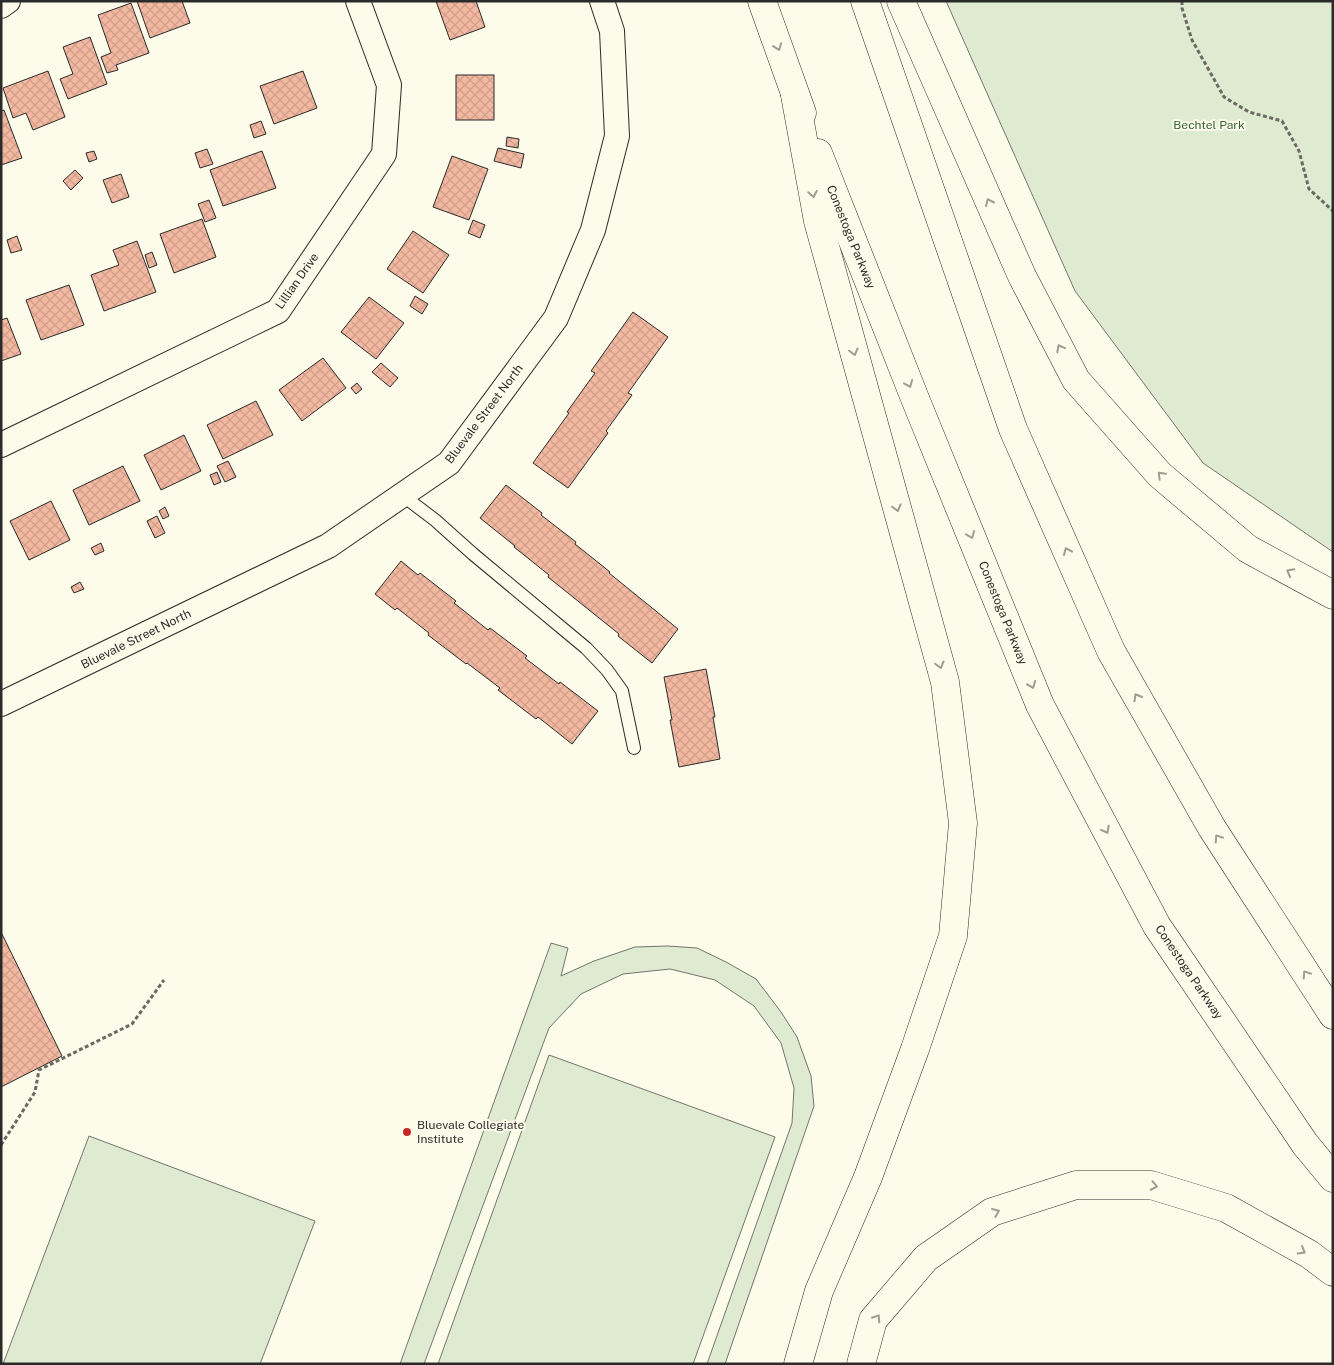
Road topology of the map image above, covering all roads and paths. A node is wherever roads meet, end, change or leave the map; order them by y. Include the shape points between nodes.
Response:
1 (8, 1) edge
2 (358, 1) edge
3 (602, 1) edge
4 (762, 1) edge
5 (865, 1) edge
6 (901, 1) edge
7 (1182, 1) edge
8 (1, 6) edge
9 (795, 95) junction
10 (1333, 211) edge
11 (1, 445) edge
12 (402, 495) junction
13 (1333, 595) edge
14 (1, 704) edge
15 (634, 748) dead end
16 (164, 980) dead end
17 (1333, 1015) edge
18 (1, 1145) edge
19 (1333, 1178) edge
20 (1333, 1272) edge
21 (798, 1364) edge
22 (861, 1364) edge

1 - 8 street
2 - 11 street, Lillian Drive via 388,85 384,154 278,311
3 - 12 street, Bluevale Street North via 612,32 617,136 593,230 556,318 450,463
4 -> 9 highway, Conestoga Parkway
17 -> 5 highway via 1212,828 1111,651 1013,429
13 -> 6 highway via 1248,549 1160,475 1076,380 1022,276
7 - 10 path via 1192,40 1224,97 1249,112 1282,121 1299,151 1309,189
9 -> 19 highway, Conestoga Parkway via 1040,705 1157,926 1305,1144
9 -> 21 highway via 818,221 945,682 963,823 953,936 871,1168 819,1291
12 - 14 street, Bluevale Street North via 328,546
12 - 15 lane via 586,648 607,670 622,691
16 - 18 path via 132,1024 39,1070 35,1092
22 -> 20 highway via 873,1320 926,1258 992,1212 1076,1185 1151,1185 1226,1208 1309,1254

